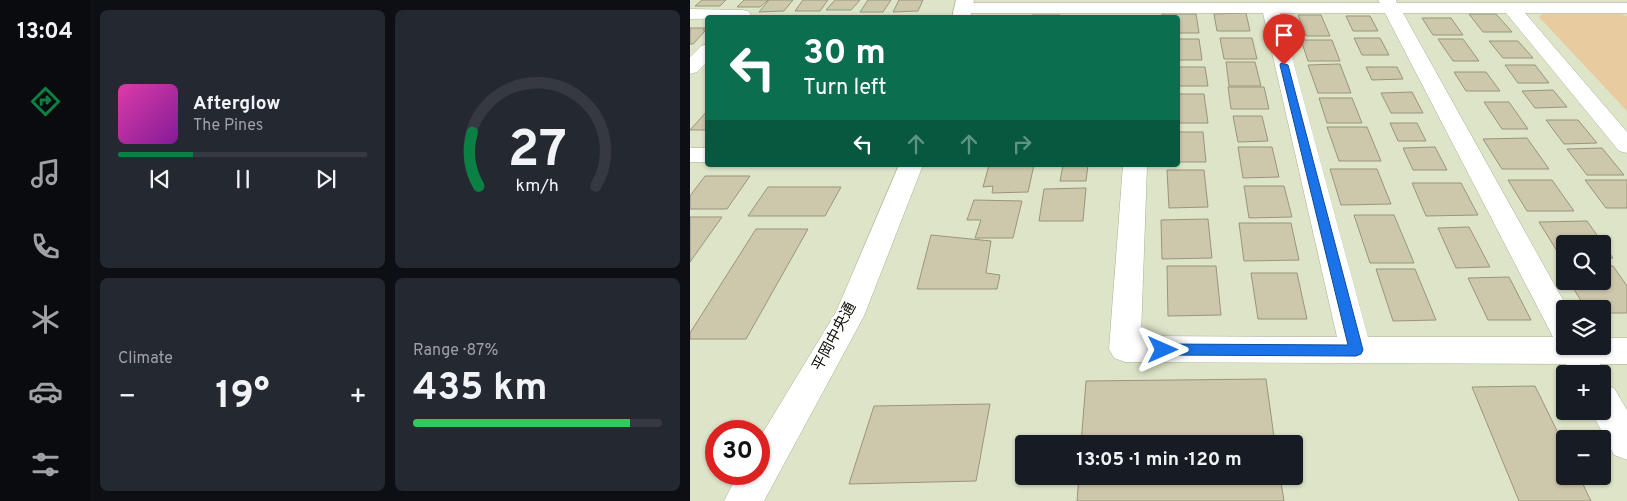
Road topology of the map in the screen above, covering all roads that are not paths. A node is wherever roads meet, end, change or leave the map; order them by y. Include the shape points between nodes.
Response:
1 (1389, 4) edge
2 (1544, 4) edge
3 (963, 8) edge
4 (1270, 8) junction
5 (1511, 8) junction
6 (1627, 8) edge
7 (1143, 13) edge
8 (690, 14) edge
9 (742, 15) edge
10 (705, 53) edge
11 (690, 68) edge
12 (1627, 146) edge
13 (690, 155) edge
14 (705, 155) edge
15 (910, 167) edge
16 (1135, 167) edge
17 (1556, 313) edge
18 (1356, 350) junction
19 (1556, 350) edge
20 (1611, 351) edge
21 (1627, 351) edge
22 (1611, 415) edge
23 (1627, 443) edge
24 (743, 501) edge

1 - 4 street
1 - 5 street
1 - 17 street
2 - 5 street
2 - 6 street
3 - 7 street
4 - 7 street
4 - 18 street
5 - 12 street
8 - 9 street
10 - 11 street
13 - 14 street
15 - 24 street, 平岡中央通 via 849,316
16 - 18 street via 1125,350
18 - 19 street
20 - 21 street
22 - 23 street

